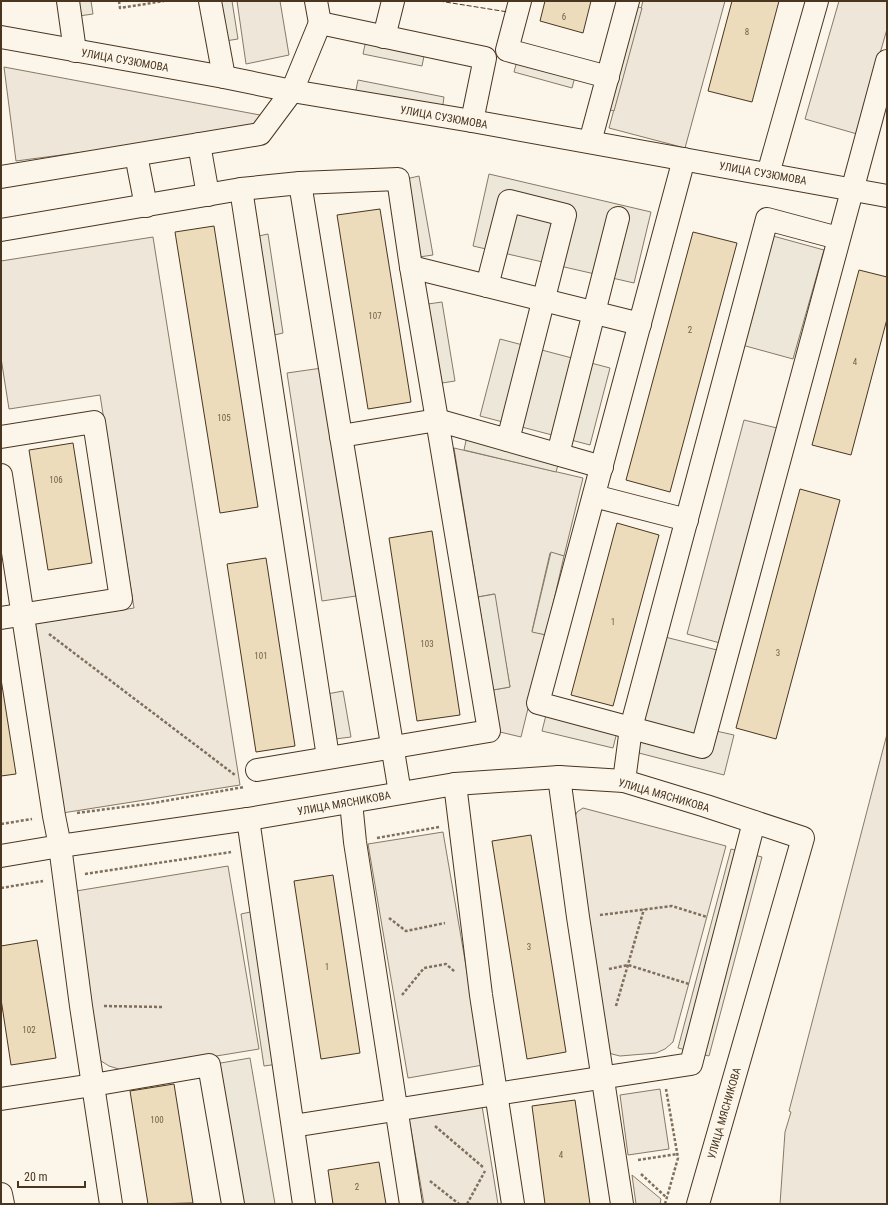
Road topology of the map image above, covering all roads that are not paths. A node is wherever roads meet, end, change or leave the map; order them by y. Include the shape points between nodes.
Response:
1 (68, 1) edge
2 (210, 1) edge
3 (316, 1) edge
4 (393, 1) edge
5 (520, 1) edge
6 (628, 1) edge
7 (817, 1) edge
8 (320, 23) junction
9 (384, 37) junction
10 (1, 38) edge
11 (75, 51) junction
12 (887, 61) edge
13 (224, 77) junction
14 (608, 77) junction
15 (292, 91) junction
16 (472, 121) junction
17 (590, 142) junction
18 (199, 144) junction
19 (136, 155) junction
20 (684, 159) junction
21 (768, 174) junction
22 (1, 177) edge
23 (300, 183) junction
24 (241, 189) junction
25 (852, 189) junction
26 (208, 195) junction
27 (887, 196) edge
28 (146, 206) junction
29 (618, 218) dead end
30 (1, 230) edge
31 (838, 238) junction
32 (411, 267) junction
33 (487, 286) junction
34 (543, 300) junction
35 (594, 313) junction
36 (640, 324) junction
37 (438, 420) junction
38 (1, 436) edge
39 (340, 436) junction
40 (508, 440) junction
41 (558, 454) junction
42 (602, 467) junction
43 (1, 475) edge
44 (594, 496) junction
45 (687, 520) junction
46 (23, 615) junction
47 (1, 618) edge
48 (631, 728) junction
49 (393, 746) junction
50 (328, 757) junction
51 (248, 777) road end
52 (559, 777) junction
53 (624, 781) junction
54 (455, 784) junction
55 (400, 793) junction
56 (351, 802) junction
57 (248, 819) junction
58 (754, 822) junction
59 (60, 846) junction
60 (1, 856) edge
61 (602, 1077) junction
62 (93, 1085) junction
63 (496, 1094) junction
64 (1, 1099) edge
65 (405, 1108) junction
66 (293, 1126) junction
67 (1, 1194) edge
68 (512, 1198) edge
69 (3, 1204) edge
70 (111, 1204) edge
71 (233, 1204) edge
72 (304, 1204) edge
73 (411, 1204) edge
74 (622, 1204) edge
75 (698, 1204) edge

1 - 11 street
2 - 13 street
3 - 8 street
4 - 9 street
5 - 14 street via 507,50
6 - 14 street
7 - 21 street
8 - 9 street
8 - 15 street
9 - 16 street via 485,58
10 - 11 street, УЛИЦА СУЗЮМОВА
11 - 13 street, УЛИЦА СУЗЮМОВА
12 - 25 street
13 - 15 street, УЛИЦА СУЗЮМОВА
14 - 17 street
15 - 16 street, УЛИЦА СУЗЮМОВА
15 - 18 street via 260,134
16 - 17 street, УЛИЦА СУЗЮМОВА
17 - 20 street, УЛИЦА СУЗЮМОВА
18 - 19 street
18 - 26 street
19 - 22 street
19 - 28 street
20 - 21 street, УЛИЦА СУЗЮМОВА
20 - 36 street
21 - 25 street, УЛИЦА СУЗЮМОВА
23 - 24 street
23 - 32 street via 398,179
23 - 39 street
24 - 26 street
24 - 50 street
25 - 27 street, УЛИЦА СУЗЮМОВА
25 - 31 street
26 - 28 street
28 - 30 street
29 - 35 street
31 - 45 street via 768,219
31 - 48 street via 702,747
32 - 33 street
32 - 37 street
33 - 34 street
33 - 34 street via 509,201 565,214
34 - 35 street
34 - 40 street
35 - 36 street
35 - 41 street
36 - 42 street
37 - 39 street
37 - 40 street
37 - 49 street via 489,731
38 - 46 street via 94,422 121,599
39 - 49 street
40 - 41 street
41 - 42 street
42 - 44 street
43 - 46 street
44 - 45 street
44 - 48 street via 538,703
45 - 48 street
46 - 47 street
46 - 59 street
48 - 53 street
49 - 50 street
49 - 55 street
50 - 51 street
52 - 53 street, УЛИЦА МЯСНИКОВА
52 - 54 street, УЛИЦА МЯСНИКОВА
52 - 61 street
53 - 58 street, УЛИЦА МЯСНИКОВА
54 - 55 street, УЛИЦА МЯСНИКОВА
54 - 63 street
55 - 56 street, УЛИЦА МЯСНИКОВА
56 - 57 street, УЛИЦА МЯСНИКОВА
56 - 65 street via 382,1018
57 - 59 street, УЛИЦА МЯСНИКОВА
57 - 66 street
58 - 61 street via 691,1064
58 - 75 street, УЛИЦА МЯСНИКОВА via 803,838
59 - 60 street, УЛИЦА МЯСНИКОВА
59 - 62 street
61 - 63 street
61 - 74 street via 621,1162
62 - 64 street
62 - 70 street
62 - 71 street via 209,1065
63 - 65 street
63 - 68 street
65 - 66 street
65 - 73 street
66 - 72 street
67 - 69 street

